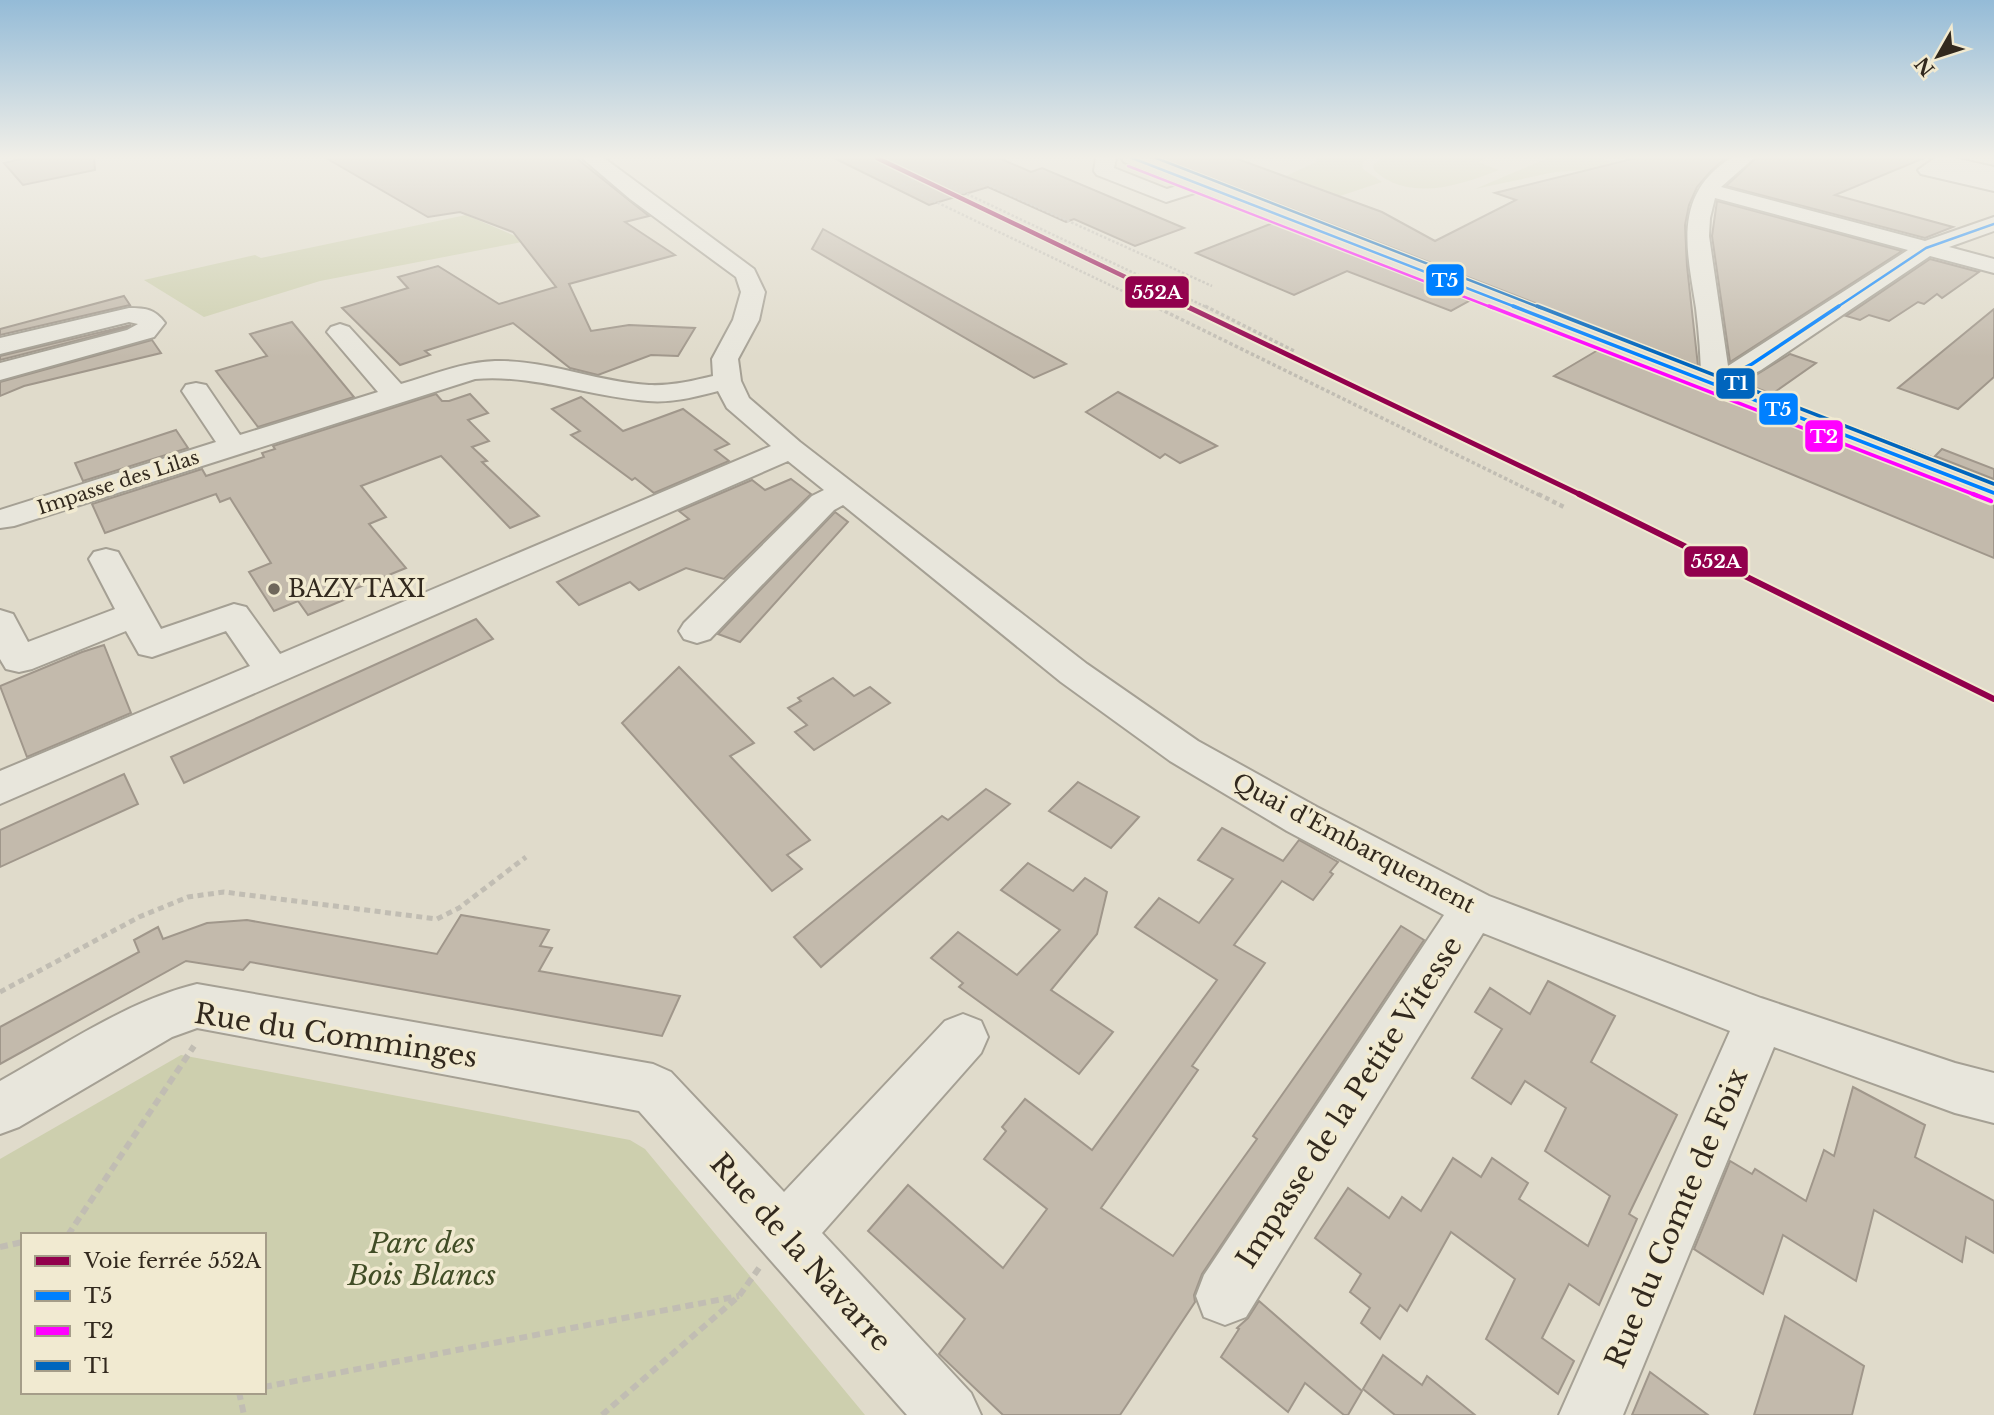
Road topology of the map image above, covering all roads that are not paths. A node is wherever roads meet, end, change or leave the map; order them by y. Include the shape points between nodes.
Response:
1 (677, 224) edge
2 (1302, 224) edge
3 (1699, 224) edge
4 (1836, 224) edge
5 (1994, 224) edge
6 (1926, 248) junction
7 (1994, 266) edge
8 (340, 332) dead end
9 (507, 342) dead end
10 (0, 346) edge
11 (480, 346) dead end
12 (537, 371) junction
13 (0, 372) edge
14 (727, 381) junction
15 (1716, 383) junction
16 (388, 385) junction
17 (196, 391) dead end
18 (233, 446) junction
19 (790, 448) junction
20 (845, 492) junction
21 (1994, 493) edge
22 (3, 519) dead end
23 (106, 559) dead end
24 (135, 614) junction
25 (0, 622) edge
26 (697, 631) dead end
27 (273, 672) junction
28 (0, 788) edge
29 (1473, 909) junction
30 (1760, 1020) junction
31 (963, 1037) dead end
32 (653, 1089) joint
33 (1994, 1098) edge
34 (0, 1109) edge
35 (784, 1234) junction
36 (1225, 1296) dead end
37 (950, 1415) edge
38 (1591, 1415) edge

1 - 14 street via 746,274 752,292 746,320 725,359
2 - 15 main road
3 - 15 street via 1696,240 1715,350
4 - 6 street
5 - 6 street
6 - 7 street
6 - 15 street
8 - 16 street
9 - 12 street
10 - 13 street via 129,315 143,315 152,323 136,336
11 - 16 street, Impasse des Lilas
12 - 14 street, Impasse des Lilas via 649,393
12 - 16 street, Impasse des Lilas via 495,367
14 - 19 street, Quai d'Embarquement via 737,402
15 - 21 main road
16 - 18 street, Impasse des Lilas
17 - 18 street, Impasse des Lilas
18 - 22 street, Impasse des Lilas
19 - 20 street, Quai d'Embarquement
19 - 27 street
20 - 26 street via 823,503
20 - 29 street, Quai d'Embarquement via 1074,673 1184,751
23 - 24 street
24 - 25 street via 19,660
24 - 27 street via 152,645 234,614
27 - 28 street
29 - 30 street, Quai d'Embarquement
29 - 36 street, Impasse de la Petite Vitesse
30 - 33 street, Quai d'Embarquement
30 - 38 street, Rue du Comte de Foix
31 - 35 street
32 - 34 street, Rue du Comminges via 197,1006 177,1011
32 - 35 street, Rue de la Navarre
35 - 37 street, Rue de la Navarre

